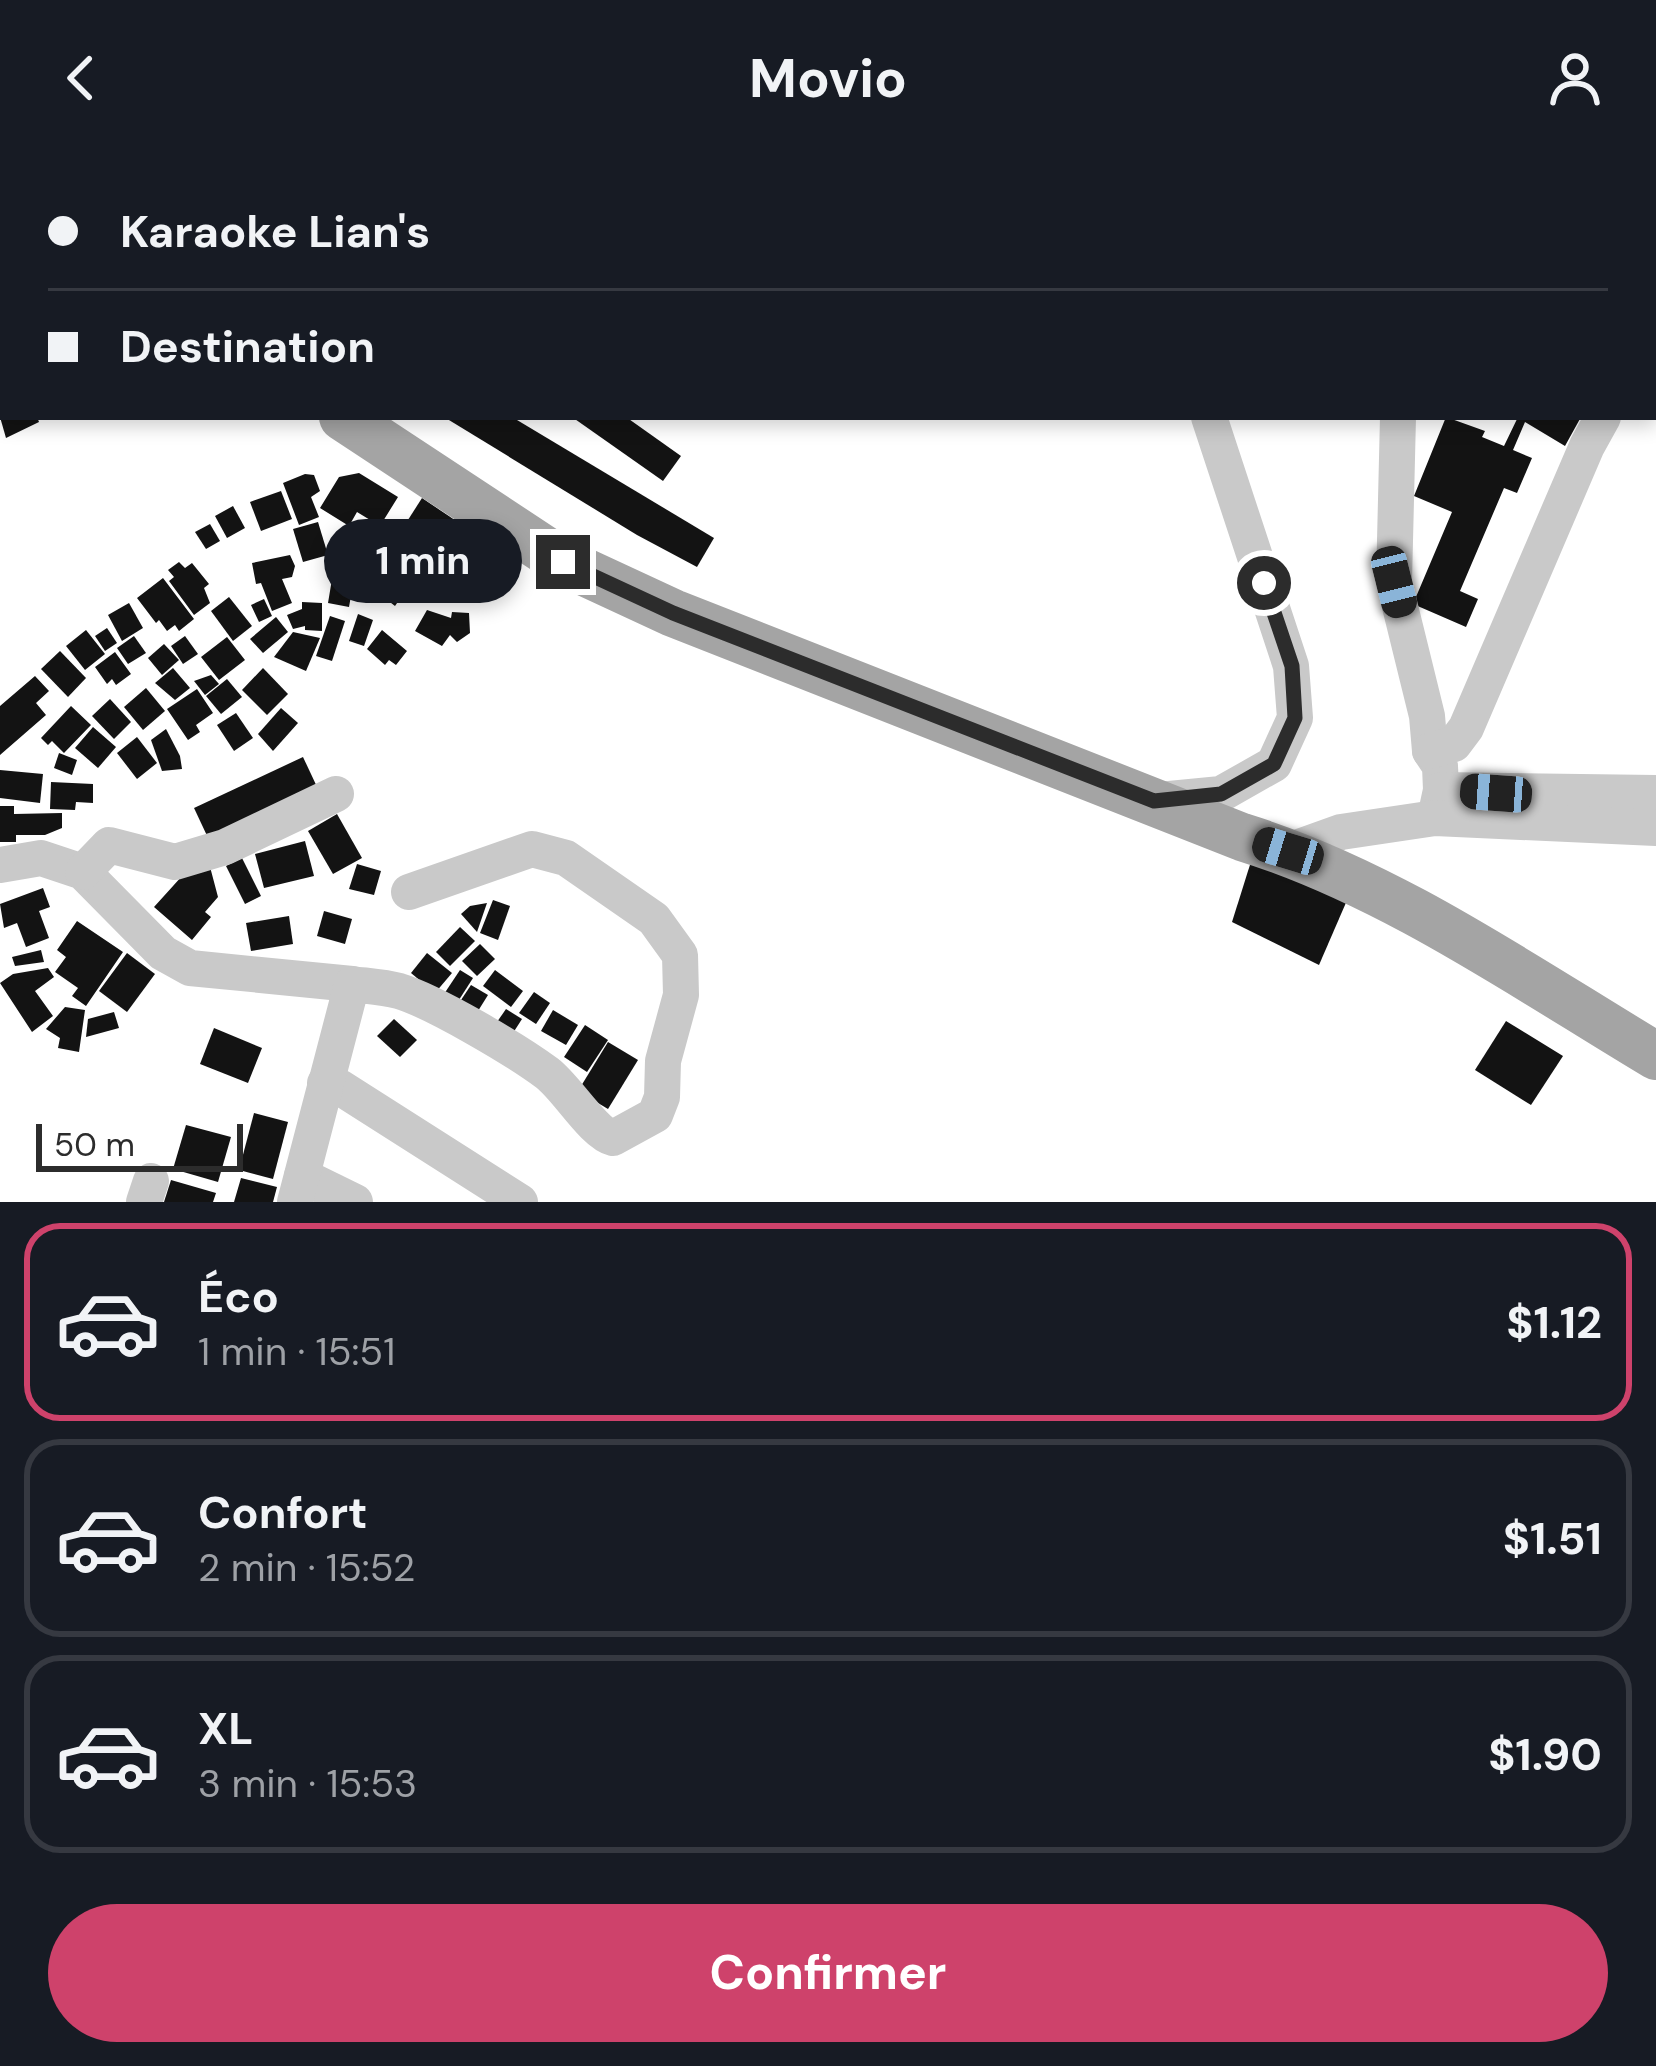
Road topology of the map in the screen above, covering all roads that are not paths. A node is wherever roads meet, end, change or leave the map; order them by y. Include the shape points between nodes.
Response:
1 (348, 420) edge
2 (1210, 420) edge
3 (1398, 420) edge
4 (1601, 420) edge
5 (1430, 751) junction
6 (336, 794) dead end
7 (1656, 794) edge
8 (1154, 801) junction
9 (1438, 804) junction
10 (1656, 828) edge
11 (1288, 851) junction
12 (0, 865) edge
13 (83, 872) junction
14 (409, 892) dead end
15 (352, 984) junction
16 (1656, 1056) edge
17 (325, 1082) junction
18 (298, 1189) edge
19 (355, 1202) edge
20 (520, 1202) edge

1 - 8 main road via 563,562 673,613
2 - 8 street via 1292,666 1295,718 1274,764 1221,794
3 - 5 street via 1394,582
4 - 5 street via 1466,728 1454,744
5 - 9 street via 1440,766
6 - 13 street via 175,862 109,845
7 - 9 street
8 - 11 main road
9 - 10 street
9 - 11 street
11 - 16 main road via 1457,938
12 - 13 street via 41,858
13 - 15 street via 163,953 190,968
14 - 15 street via 532,850 566,858 655,919 680,955 681,995 655,1115 604,1136 561,1084 502,1044 401,992
15 - 17 street
17 - 18 street
17 - 20 street
18 - 19 street

